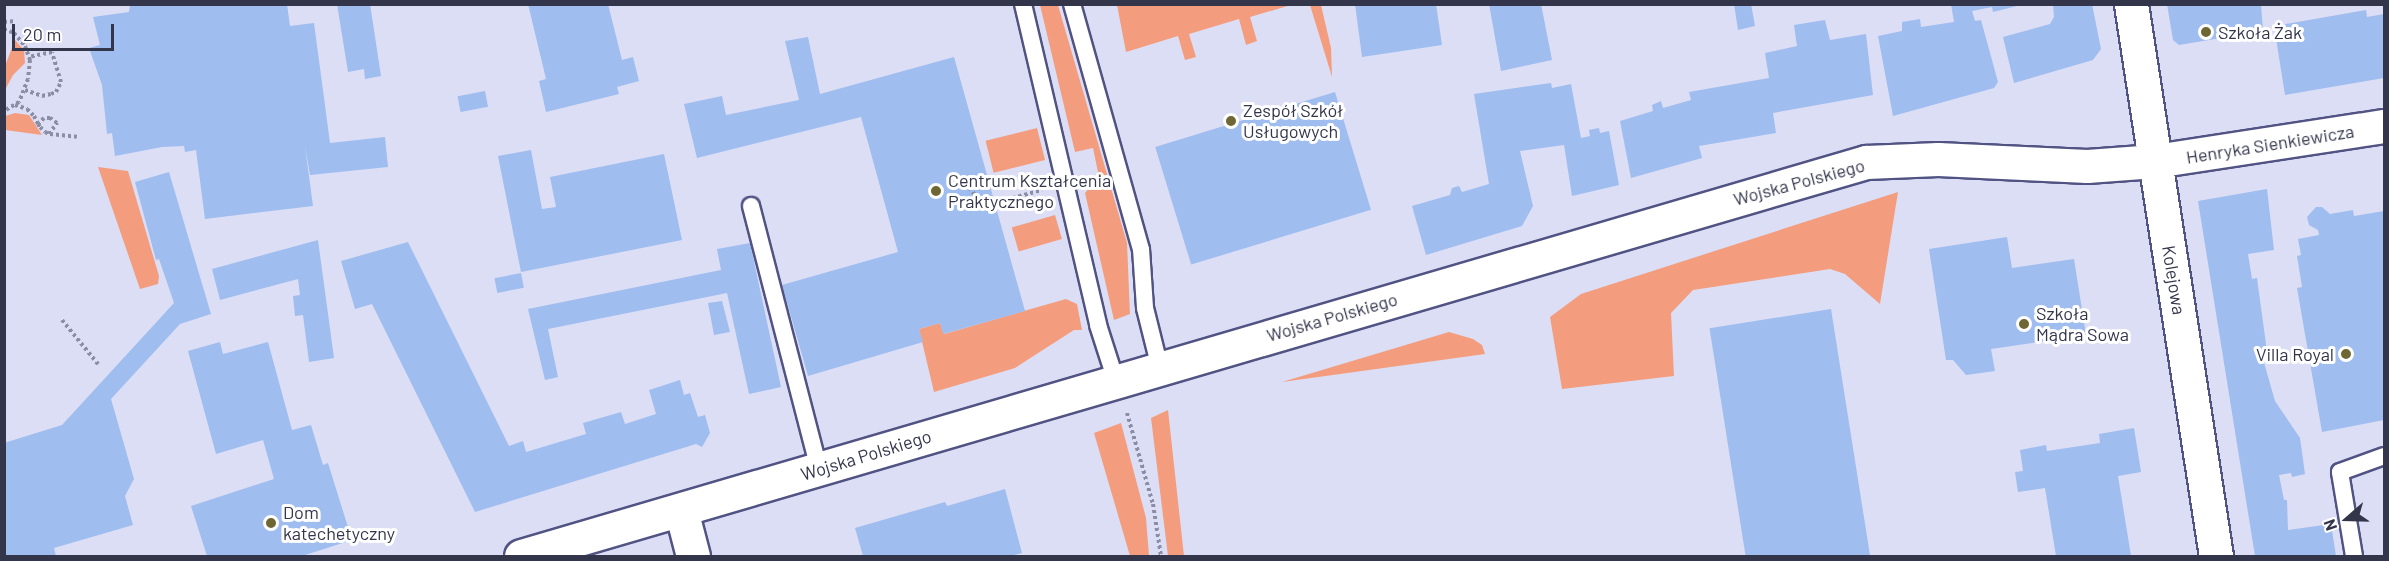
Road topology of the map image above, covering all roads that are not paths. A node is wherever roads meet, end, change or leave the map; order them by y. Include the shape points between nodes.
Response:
1 (1023, 4) edge
2 (1072, 4) edge
3 (2131, 4) edge
4 (2385, 126) edge
5 (2156, 161) junction
6 (751, 206) dead end
7 (1160, 368) junction
8 (1120, 394) junction
9 (2385, 456) edge
10 (819, 469) junction
11 (681, 510) junction
12 (521, 556) edge
13 (693, 556) edge
14 (2216, 556) edge
15 (2354, 556) edge

1 - 8 lane via 1098,325
2 - 7 lane via 1141,249 1145,308
3 - 5 main road, Kolejowa
4 - 5 main road, Henryka Sienkiewicza
5 - 7 main road, Wojska Polskiego via 2087,166 1938,159 1866,162
5 - 14 main road, Kolejowa
6 - 10 lane
7 - 8 main road, Wojska Polskiego
8 - 10 main road, Wojska Polskiego
9 - 15 lane via 2340,472
10 - 11 main road, Wojska Polskiego
11 - 12 main road, Wojska Polskiego
11 - 13 main road

